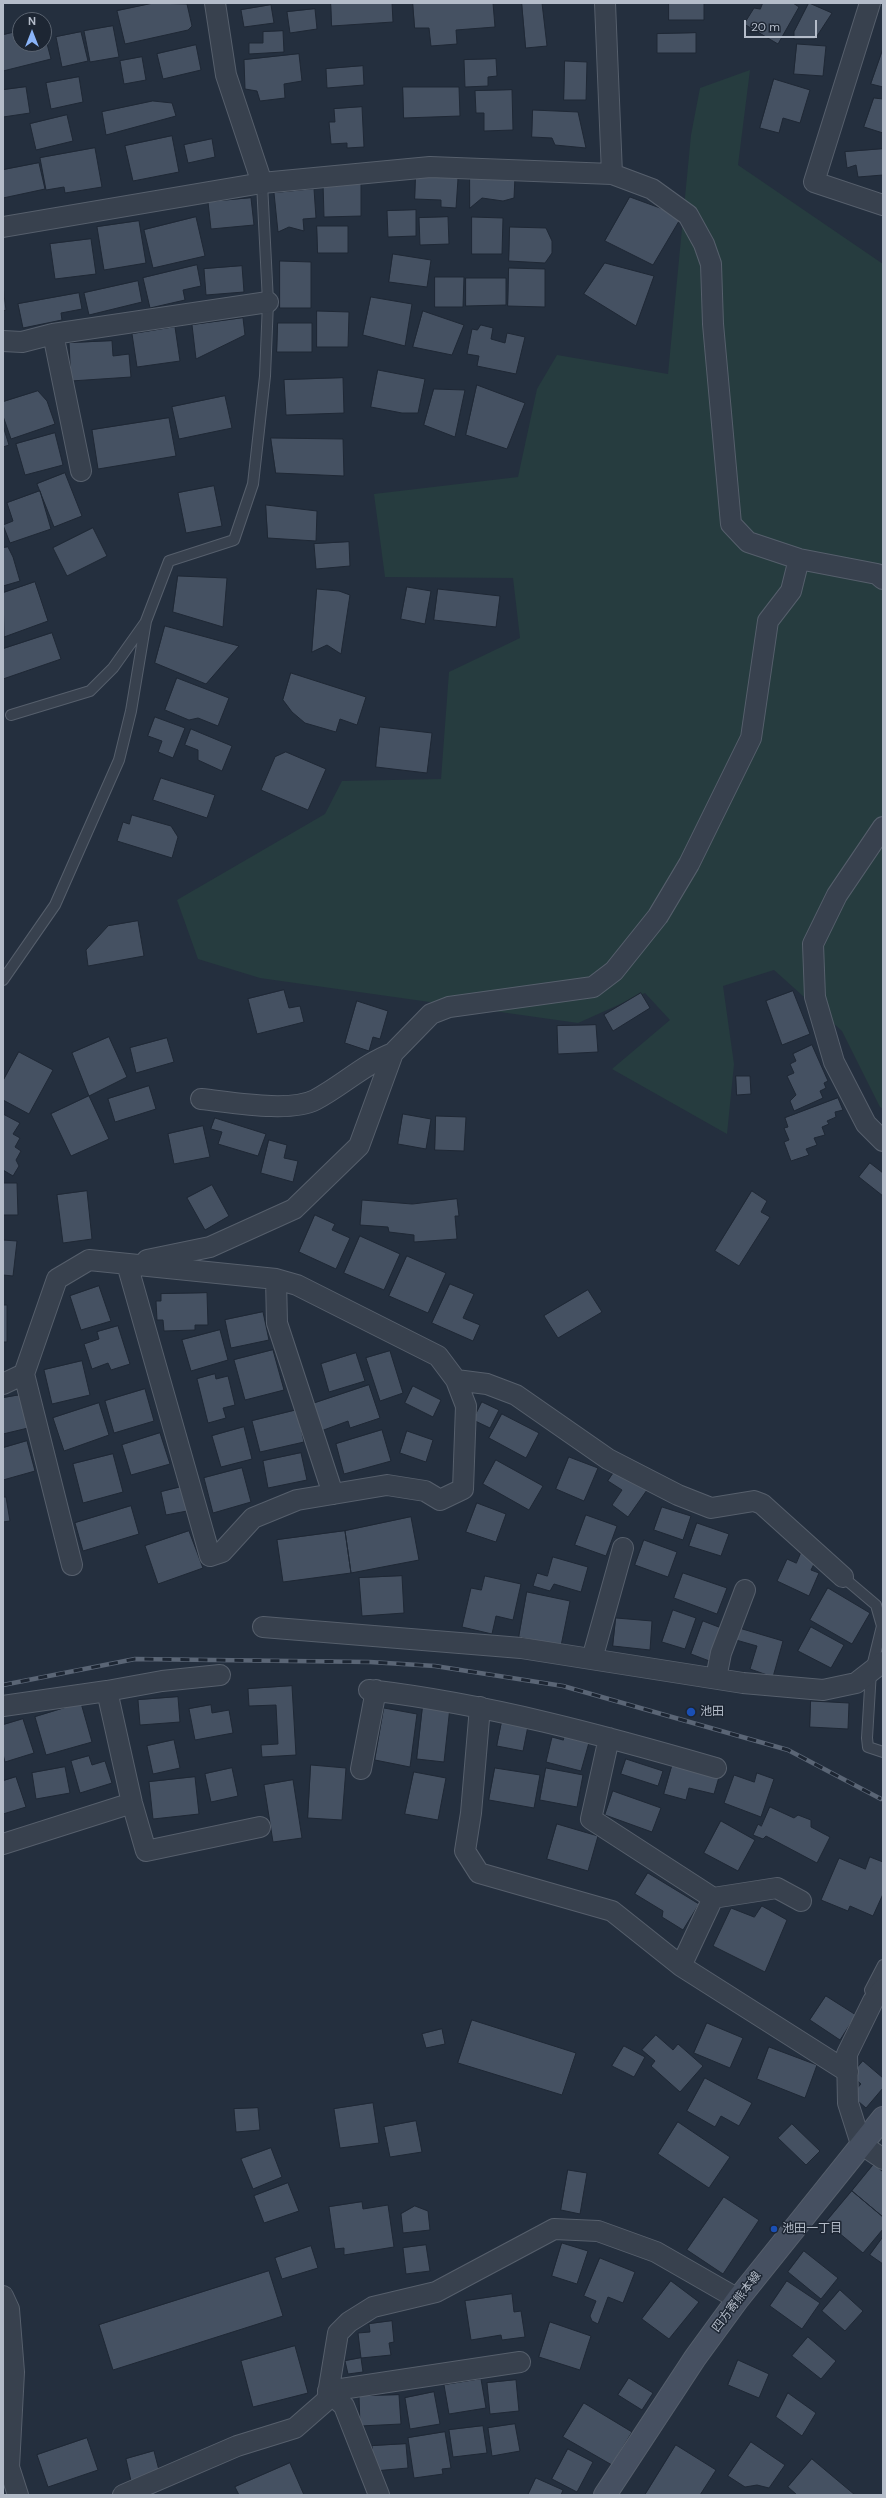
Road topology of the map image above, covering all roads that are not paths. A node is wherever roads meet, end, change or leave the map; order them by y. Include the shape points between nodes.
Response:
1 (215, 3) edge
2 (606, 3) edge
3 (870, 3) edge
4 (612, 174) junction
5 (262, 183) junction
6 (883, 204) edge
7 (3, 227) edge
8 (268, 302) junction
9 (53, 334) junction
10 (3, 341) edge
11 (81, 471) dead end
12 (799, 559) junction
13 (883, 578) edge
14 (146, 621) junction
15 (11, 715) dead end
16 (883, 827) edge
17 (3, 980) edge
18 (393, 1053) junction
19 (201, 1099) dead end
20 (883, 1141) edge
21 (127, 1264) junction
22 (276, 1280) junction
23 (24, 1374) junction
24 (456, 1380) junction
25 (3, 1384) edge
26 (333, 1494) junction
27 (623, 1548) dead end
28 (72, 1565) dead end
29 (842, 1577) joint
30 (745, 1590) dead end
31 (263, 1627) dead end
32 (592, 1659) junction
33 (877, 1666) edge
34 (220, 1675) dead end
35 (716, 1678) junction
36 (108, 1691) junction
37 (3, 1706) edge
38 (480, 1707) junction
39 (609, 1738) junction
40 (883, 1752) edge
41 (716, 1768) dead end
42 (361, 1769) dead end
43 (132, 1803) junction
44 (260, 1827) dead end
45 (3, 1844) edge
46 (713, 1898) junction
47 (801, 1900) dead end
48 (883, 1965) edge
49 (681, 1966) junction
50 (878, 1994) edge
51 (848, 2072) junction
52 (883, 2118) edge
53 (861, 2144) junction
54 (883, 2159) edge
55 (3, 2296) edge
56 (738, 2299) junction
57 (520, 2362) dead end
58 (328, 2391) junction
59 (18, 2495) edge
60 (122, 2495) edge
61 (380, 2495) edge
62 (605, 2495) edge

1 - 5 street via 226,75
2 - 4 street
3 - 6 street via 814,182
4 - 5 street via 430,168
4 - 12 street via 652,189 688,215 704,244 711,264 713,324 731,524 748,542
5 - 7 street
5 - 8 lane
8 - 9 street
8 - 14 lane via 265,376 253,484 234,540 169,561
9 - 10 street via 22,342
9 - 11 street
12 - 13 street via 877,574
12 - 18 street via 791,591 768,621 751,738 690,864 658,916 614,971 593,987 449,1007 431,1014
14 - 15 lane via 113,668 90,691
14 - 17 lane via 120,760 55,905
16 - 20 street via 837,895 813,944 815,997 834,1062 866,1124
18 - 19 street via 376,1059 314,1100 294,1107
18 - 21 street via 359,1146 294,1209 210,1247
21 - 22 street
21 - 23 street via 89,1260 57,1280
21 - 26 street via 210,1556 222,1552 253,1518 297,1500
22 - 24 street via 297,1285 438,1356
22 - 26 street via 277,1323
23 - 25 street
23 - 28 street
24 - 26 street via 466,1406 463,1489 440,1500 425,1491 387,1485
24 - 29 street via 487,1384 516,1395 608,1459 678,1495 711,1508 754,1501 762,1504
27 - 32 street
29 - 33 lane via 876,1605 882,1626
30 - 35 street via 721,1653
31 - 32 street via 521,1648
32 - 35 street
33 - 35 street via 856,1683 823,1690
33 - 40 lane via 866,1738 868,1747
34 - 36 street via 162,1681
36 - 37 street
36 - 43 street
38 - 39 street
38 - 42 street via 373,1690
38 - 49 street via 471,1813 465,1850 479,1873 612,1911
39 - 41 street
39 - 46 street via 591,1819
43 - 44 street via 146,1851
43 - 45 street
46 - 47 street via 777,1888
46 - 49 street
48 - 50 lane via 870,1990
49 - 51 street
50 - 51 street via 847,2054
51 - 53 street via 848,2102
52 - 53 main road, 四方寄熊本線
53 - 54 street
53 - 56 main road, 四方寄熊本線
55 - 59 street via 9,2309 14,2372 9,2467
56 - 58 street via 656,2252 598,2231 554,2229 436,2292 373,2307 349,2322 338,2333
56 - 62 main road, 四方寄熊本線 via 695,2358
57 - 58 street
58 - 60 street via 327,2400 295,2428 237,2446
58 - 61 street via 344,2406

